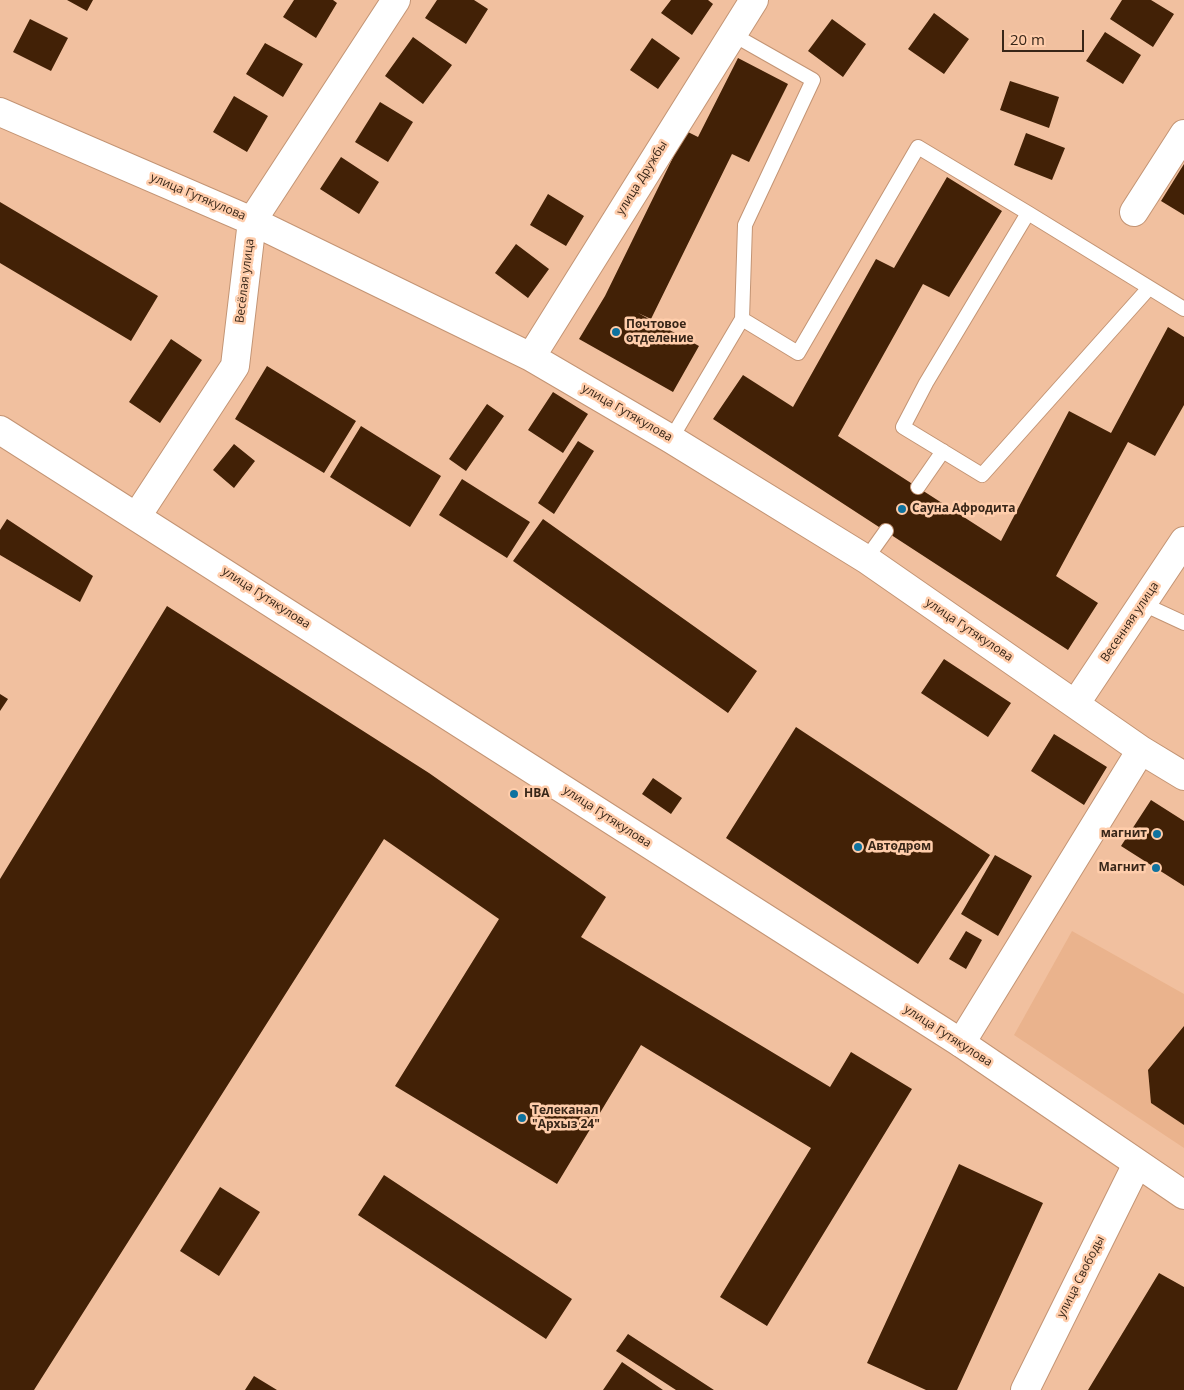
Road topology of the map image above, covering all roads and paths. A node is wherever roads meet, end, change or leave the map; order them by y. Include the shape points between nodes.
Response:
1 (396, 0) edge
2 (754, 0) edge
3 (732, 34) junction
4 (0, 112) edge
5 (1184, 134) edge
6 (1134, 212) dead end
7 (1028, 213) junction
8 (252, 221) junction
9 (1148, 288) junction
10 (1184, 309) edge
11 (742, 319) junction
12 (531, 357) junction
13 (0, 430) edge
14 (671, 438) junction
15 (943, 451) junction
16 (918, 487) dead end
17 (137, 516) junction
18 (886, 531) dead end
19 (1184, 541) edge
20 (866, 559) junction
21 (1143, 604) junction
22 (1184, 623) edge
23 (1076, 703) junction
24 (1141, 750) junction
25 (1184, 776) edge
26 (961, 1043) junction
27 (1137, 1164) junction
28 (1184, 1195) edge
29 (1024, 1390) edge

1 - 8 street, Весёлая улица
2 - 3 street, улица Дружбы
3 - 11 lane via 813,80 745,225
3 - 12 street, улица Дружбы
4 - 8 street, улица Гутякулова
5 - 6 street
7 - 9 lane
7 - 11 lane via 918,147 798,354
7 - 15 lane via 903,427
8 - 12 street, улица Гутякулова
8 - 17 street, Весёлая улица via 235,366
9 - 10 lane
9 - 15 lane via 982,475
11 - 14 lane
12 - 14 street, улица Гутякулова
13 - 17 street, улица Гутякулова
14 - 20 street, улица Гутякулова
15 - 16 lane
17 - 26 street, улица Гутякулова
18 - 20 lane
19 - 21 street, Весенняя улица
20 - 23 street, улица Гутякулова
21 - 22 lane
21 - 23 street, Весенняя улица
23 - 24 street, улица Гутякулова
24 - 25 street, улица Гутякулова
24 - 26 street
26 - 27 street, улица Гутякулова
27 - 28 street, улица Гутякулова
27 - 29 street, улица Свободы

